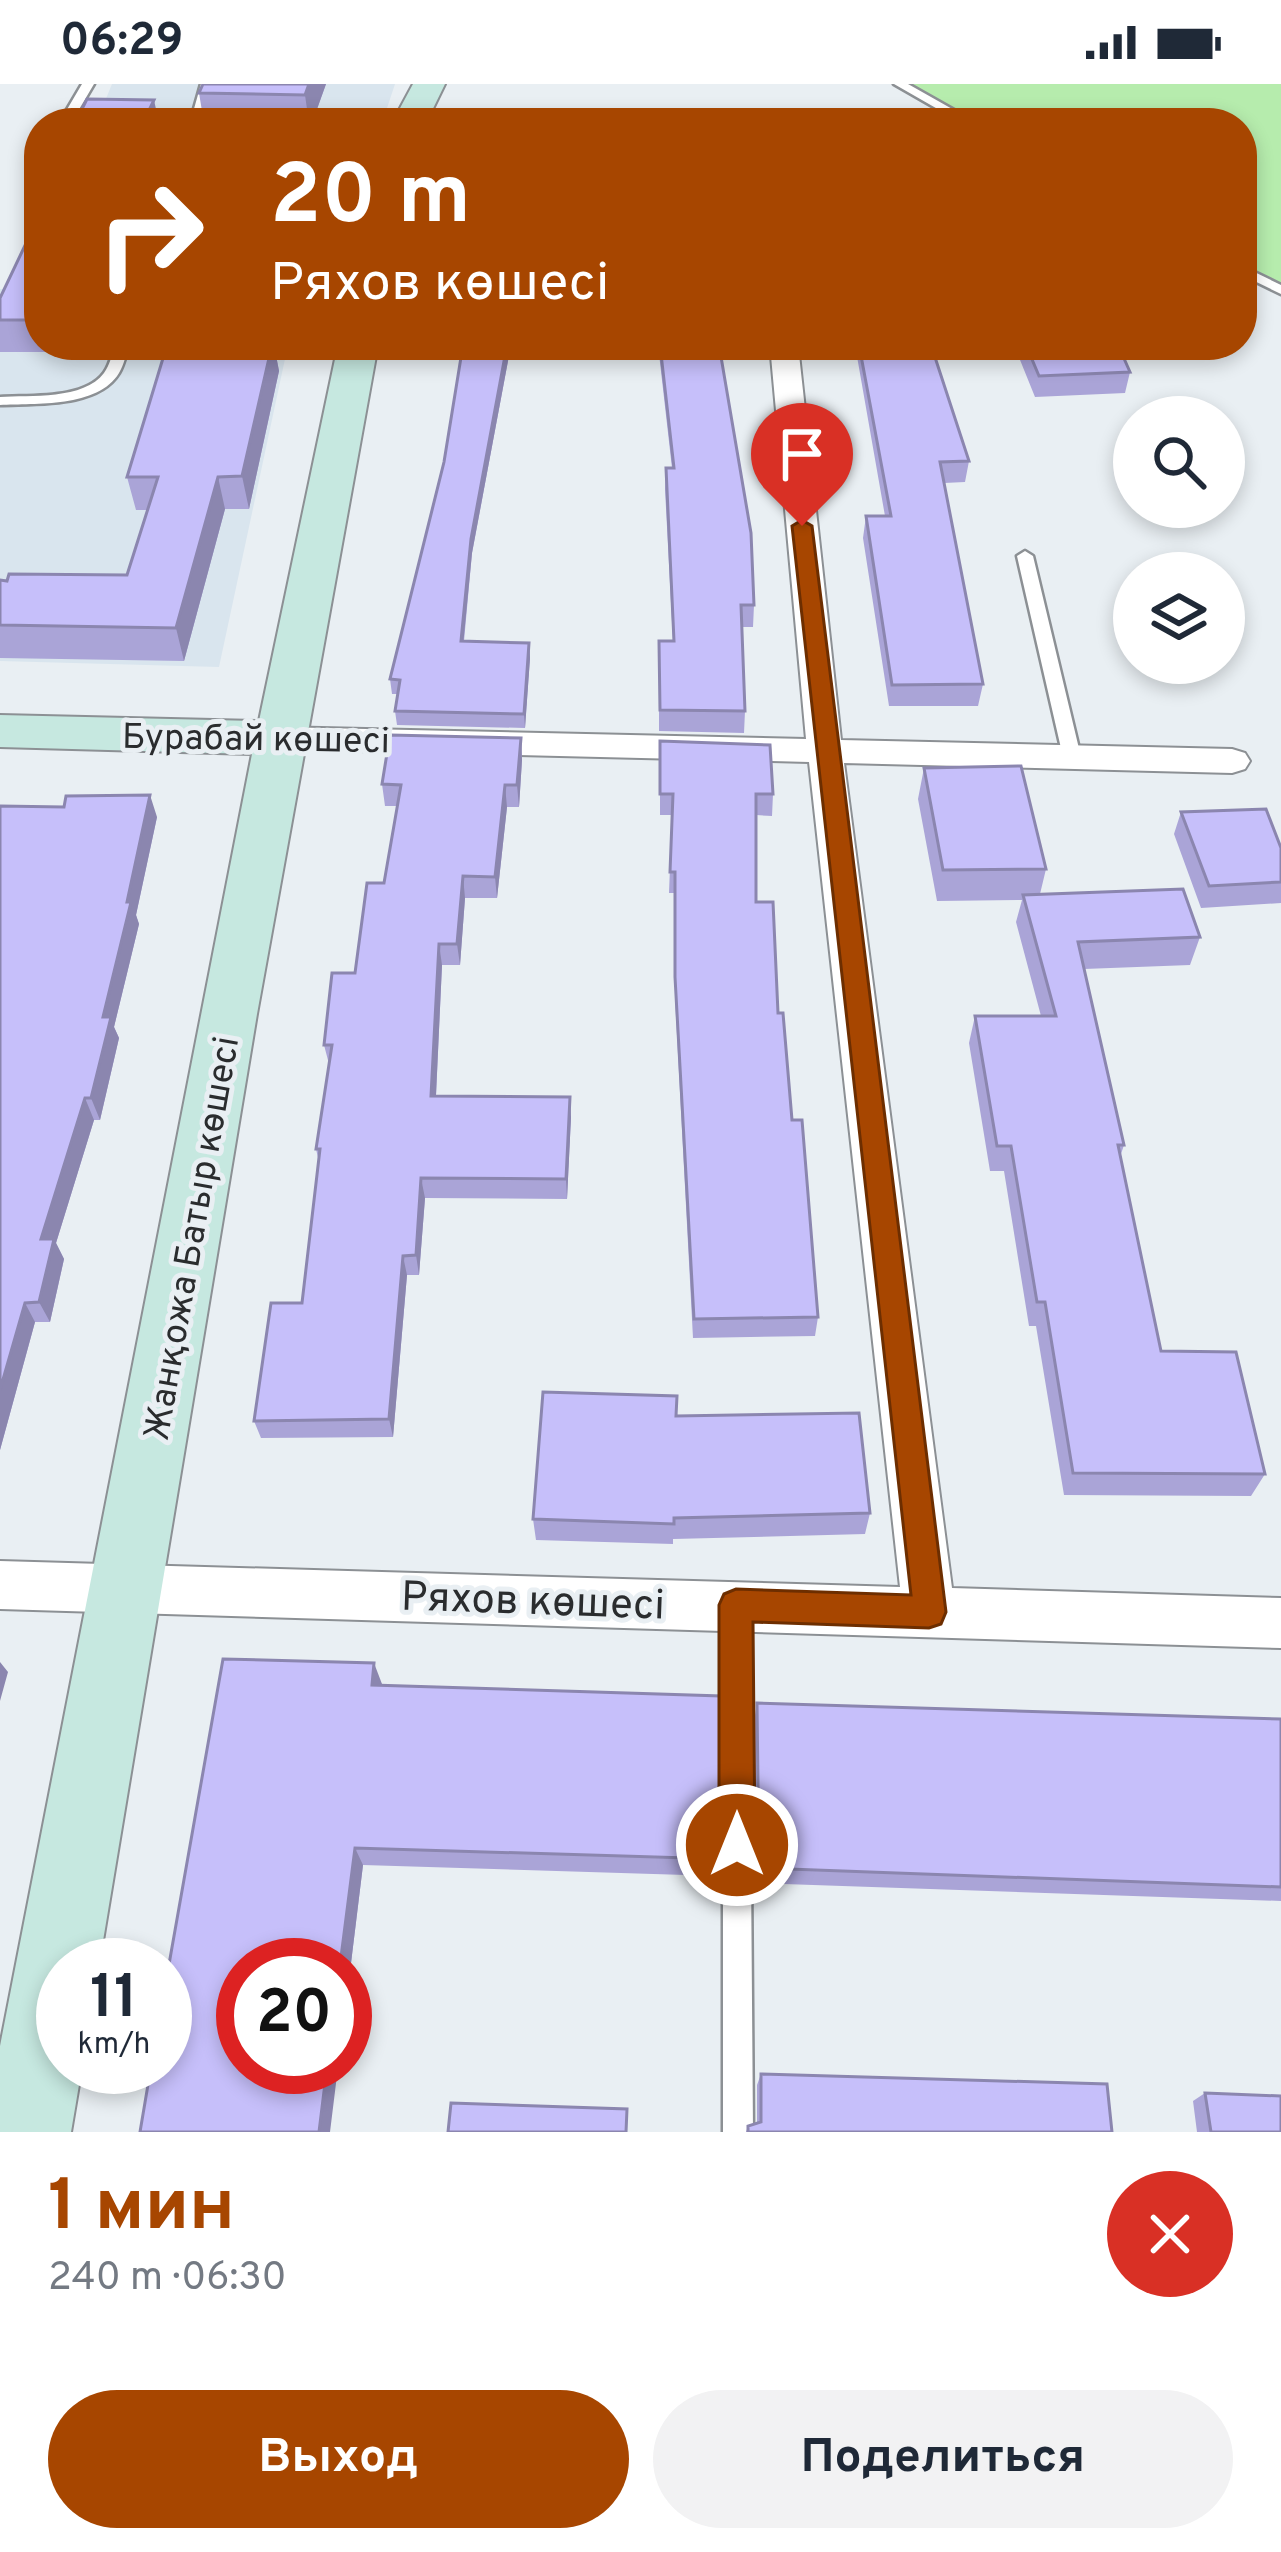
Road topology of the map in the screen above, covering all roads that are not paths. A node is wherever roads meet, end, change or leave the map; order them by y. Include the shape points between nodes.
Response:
1 (900, 84) edge
2 (944, 108) edge
3 (116, 360) edge
4 (355, 360) edge
5 (786, 360) edge
6 (0, 401) edge
7 (1025, 556) dead end
8 (0, 730) edge
9 (277, 737) junction
10 (826, 751) junction
11 (1072, 757) junction
12 (1232, 761) dead end
13 (0, 1585) edge
14 (129, 1586) junction
15 (736, 1605) junction
16 (929, 1612) junction
17 (1281, 1623) edge
18 (27, 2132) edge
19 (738, 2132) edge

1 - 2 lane
3 - 6 lane via 110,376 92,387
4 - 9 main road, Жанқожа Батыр көшесі
5 - 10 street
7 - 11 lane
8 - 9 main road, Бурабай көшесі
9 - 10 street, Бурабай көшесі
9 - 14 main road, Жанқожа Батыр көшесі
10 - 11 street, Бурабай көшесі
10 - 16 street
11 - 12 street, Бурабай көшесі
13 - 14 street, Ряхов көшесі
14 - 15 street, Ряхов көшесі
14 - 18 main road, Жанқожа Батыр көшесі
15 - 16 street, Ряхов көшесі
15 - 19 lane
16 - 17 street, Ряхов көшесі

